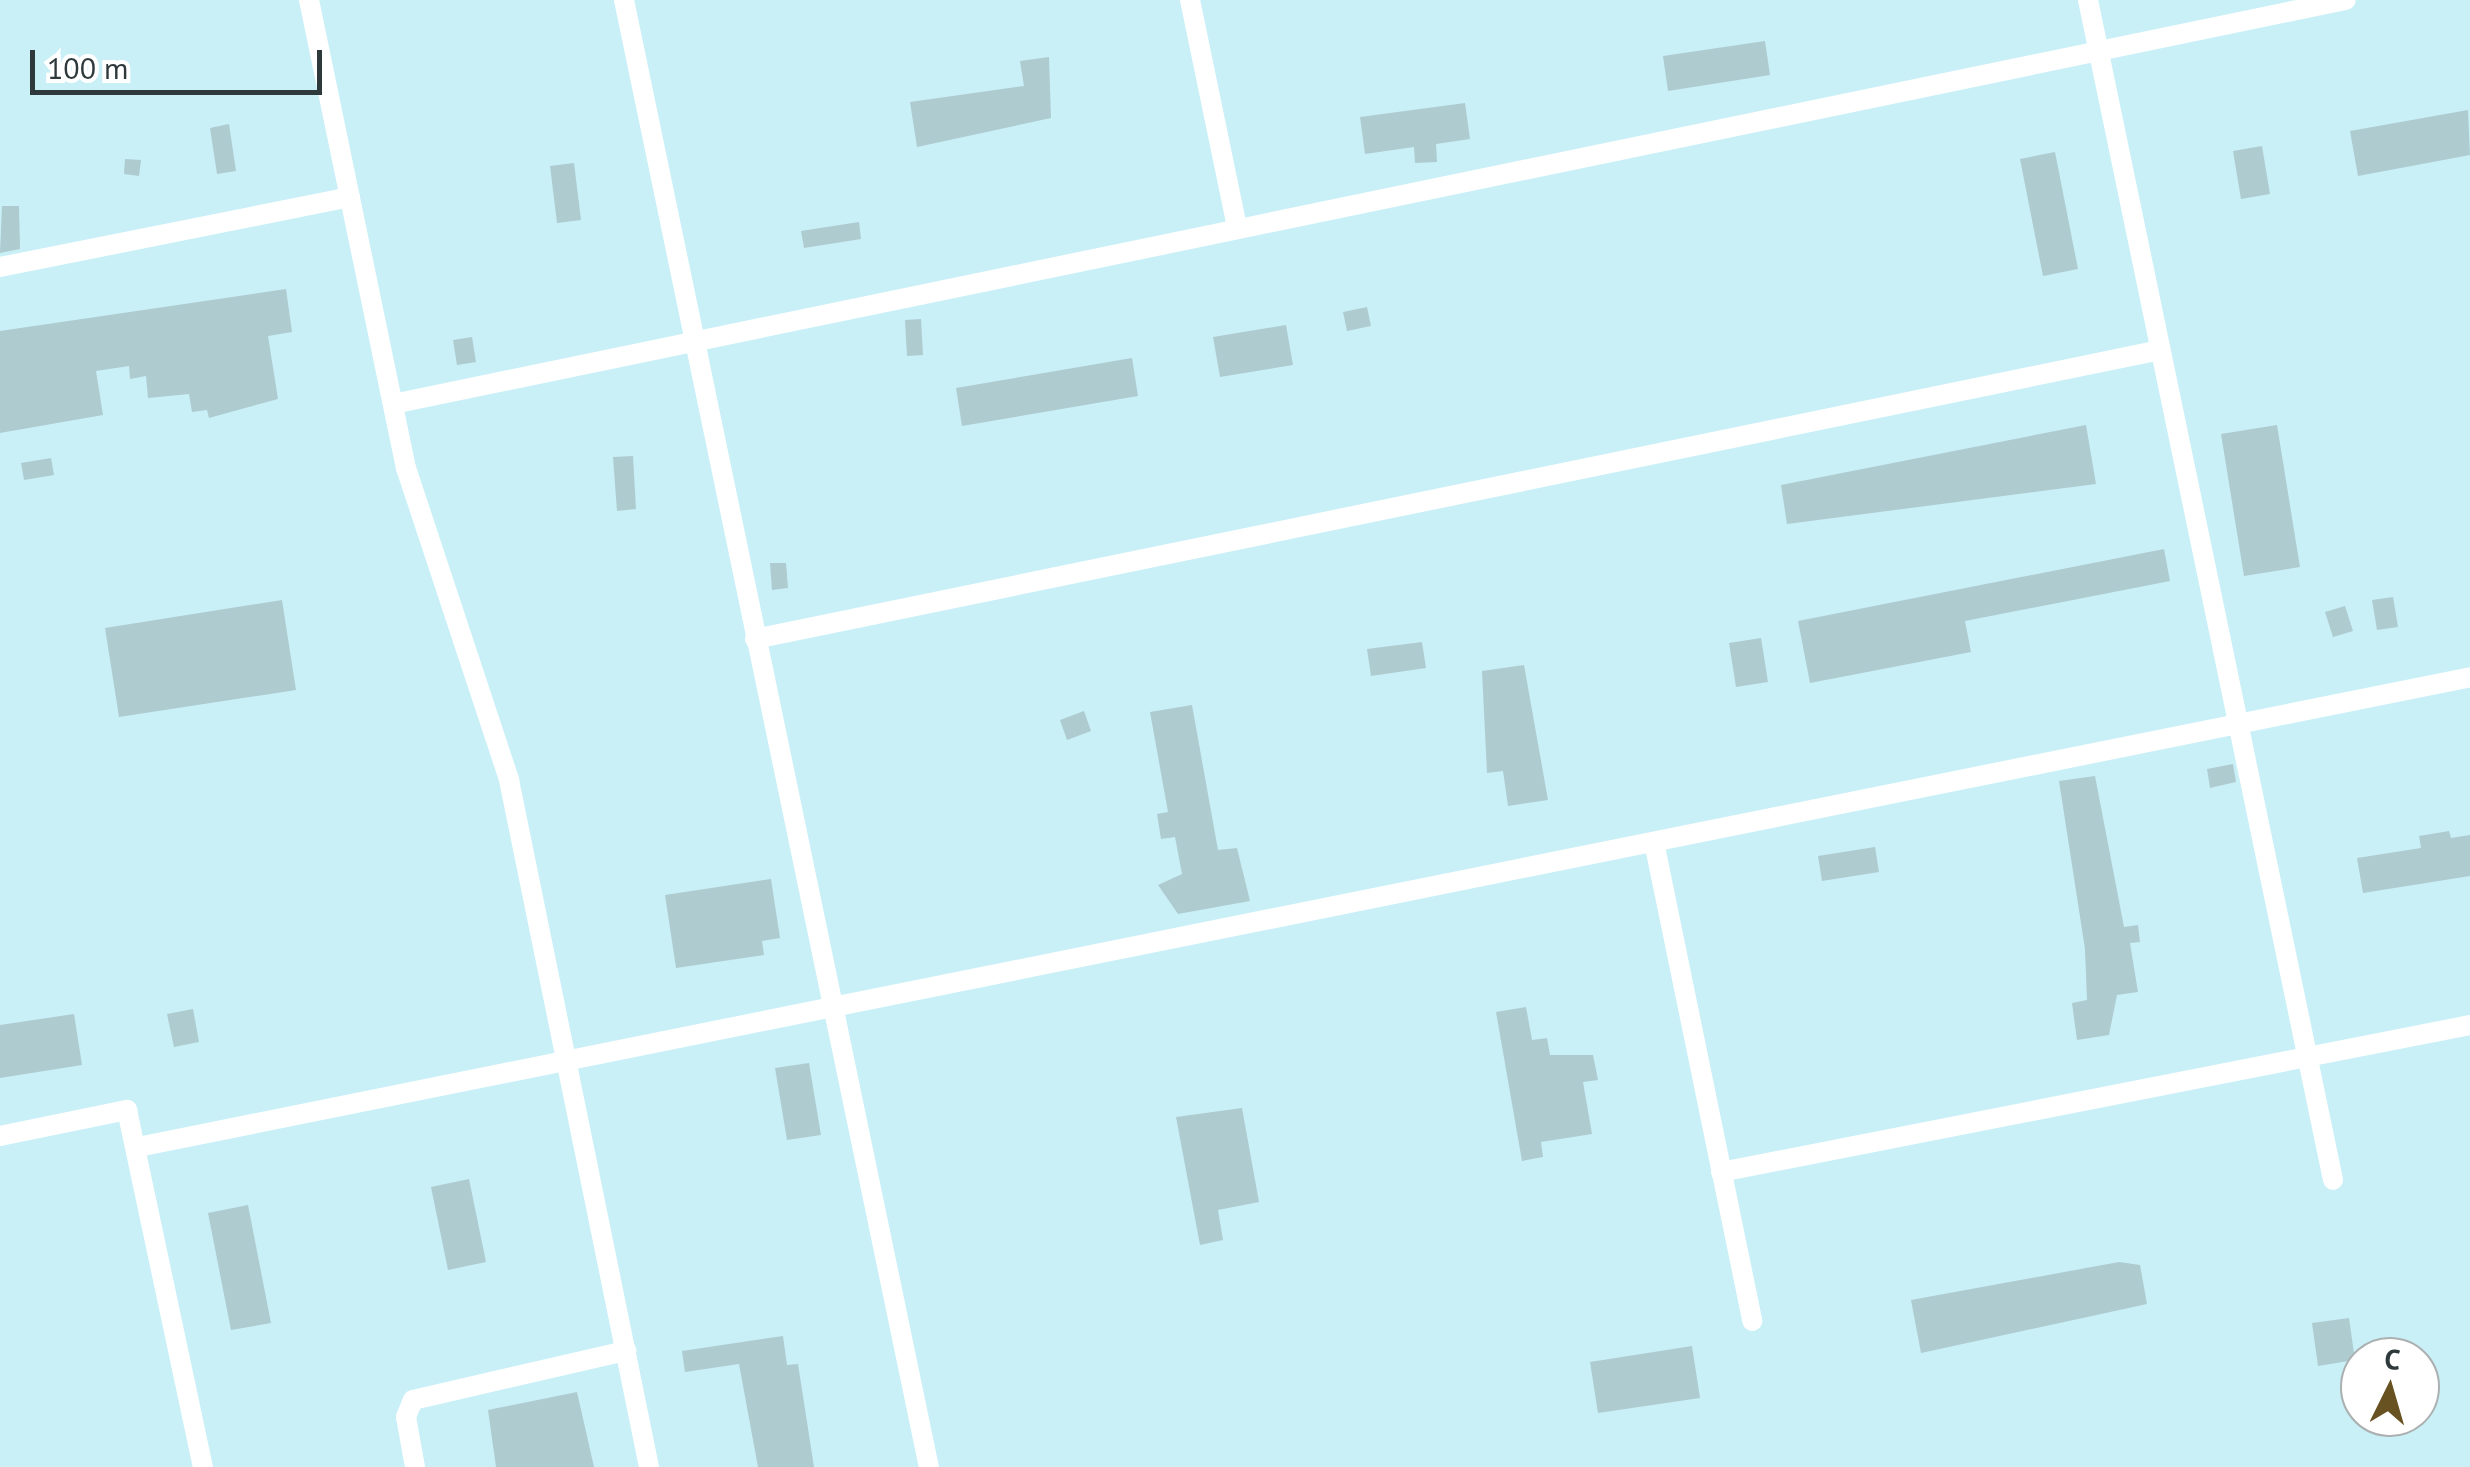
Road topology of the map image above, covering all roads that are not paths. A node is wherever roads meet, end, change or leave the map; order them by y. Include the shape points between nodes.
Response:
1 (309, 0) edge
2 (624, 0) edge
3 (1190, 0) edge
4 (2088, 0) edge
5 (2346, 0) edge
6 (2100, 50) junction
7 (350, 197) junction
8 (1237, 227) junction
9 (0, 267) edge
10 (698, 337) junction
11 (2160, 350) junction
12 (393, 404) junction
13 (755, 639) junction
14 (2470, 677) edge
15 (2234, 726) junction
16 (1654, 842) junction
17 (832, 1007) junction
18 (2470, 1024) edge
19 (2308, 1057) junction
20 (568, 1060) junction
21 (0, 1136) edge
22 (138, 1147) junction
23 (1722, 1172) junction
24 (2333, 1180) dead end
25 (1752, 1322) dead end
26 (626, 1351) junction
27 (203, 1467) edge
28 (415, 1467) edge
29 (649, 1467) edge
30 (929, 1467) edge

1 - 7 lane
2 - 10 lane
3 - 8 lane
4 - 6 lane
5 - 6 lane
6 - 8 lane
6 - 11 lane
7 - 9 lane
7 - 12 lane
8 - 10 lane
10 - 12 lane
10 - 13 lane
11 - 13 lane
11 - 15 lane
12 - 20 lane via 424,533 510,780
13 - 17 lane
14 - 15 lane
15 - 16 lane
15 - 19 lane
16 - 17 lane
16 - 23 lane
17 - 20 lane
17 - 30 lane
18 - 19 lane
19 - 23 lane
19 - 24 lane
20 - 22 lane
20 - 26 lane
21 - 22 lane via 128,1110
22 - 27 lane
23 - 25 lane
26 - 28 lane via 413,1400 406,1417
26 - 29 lane

